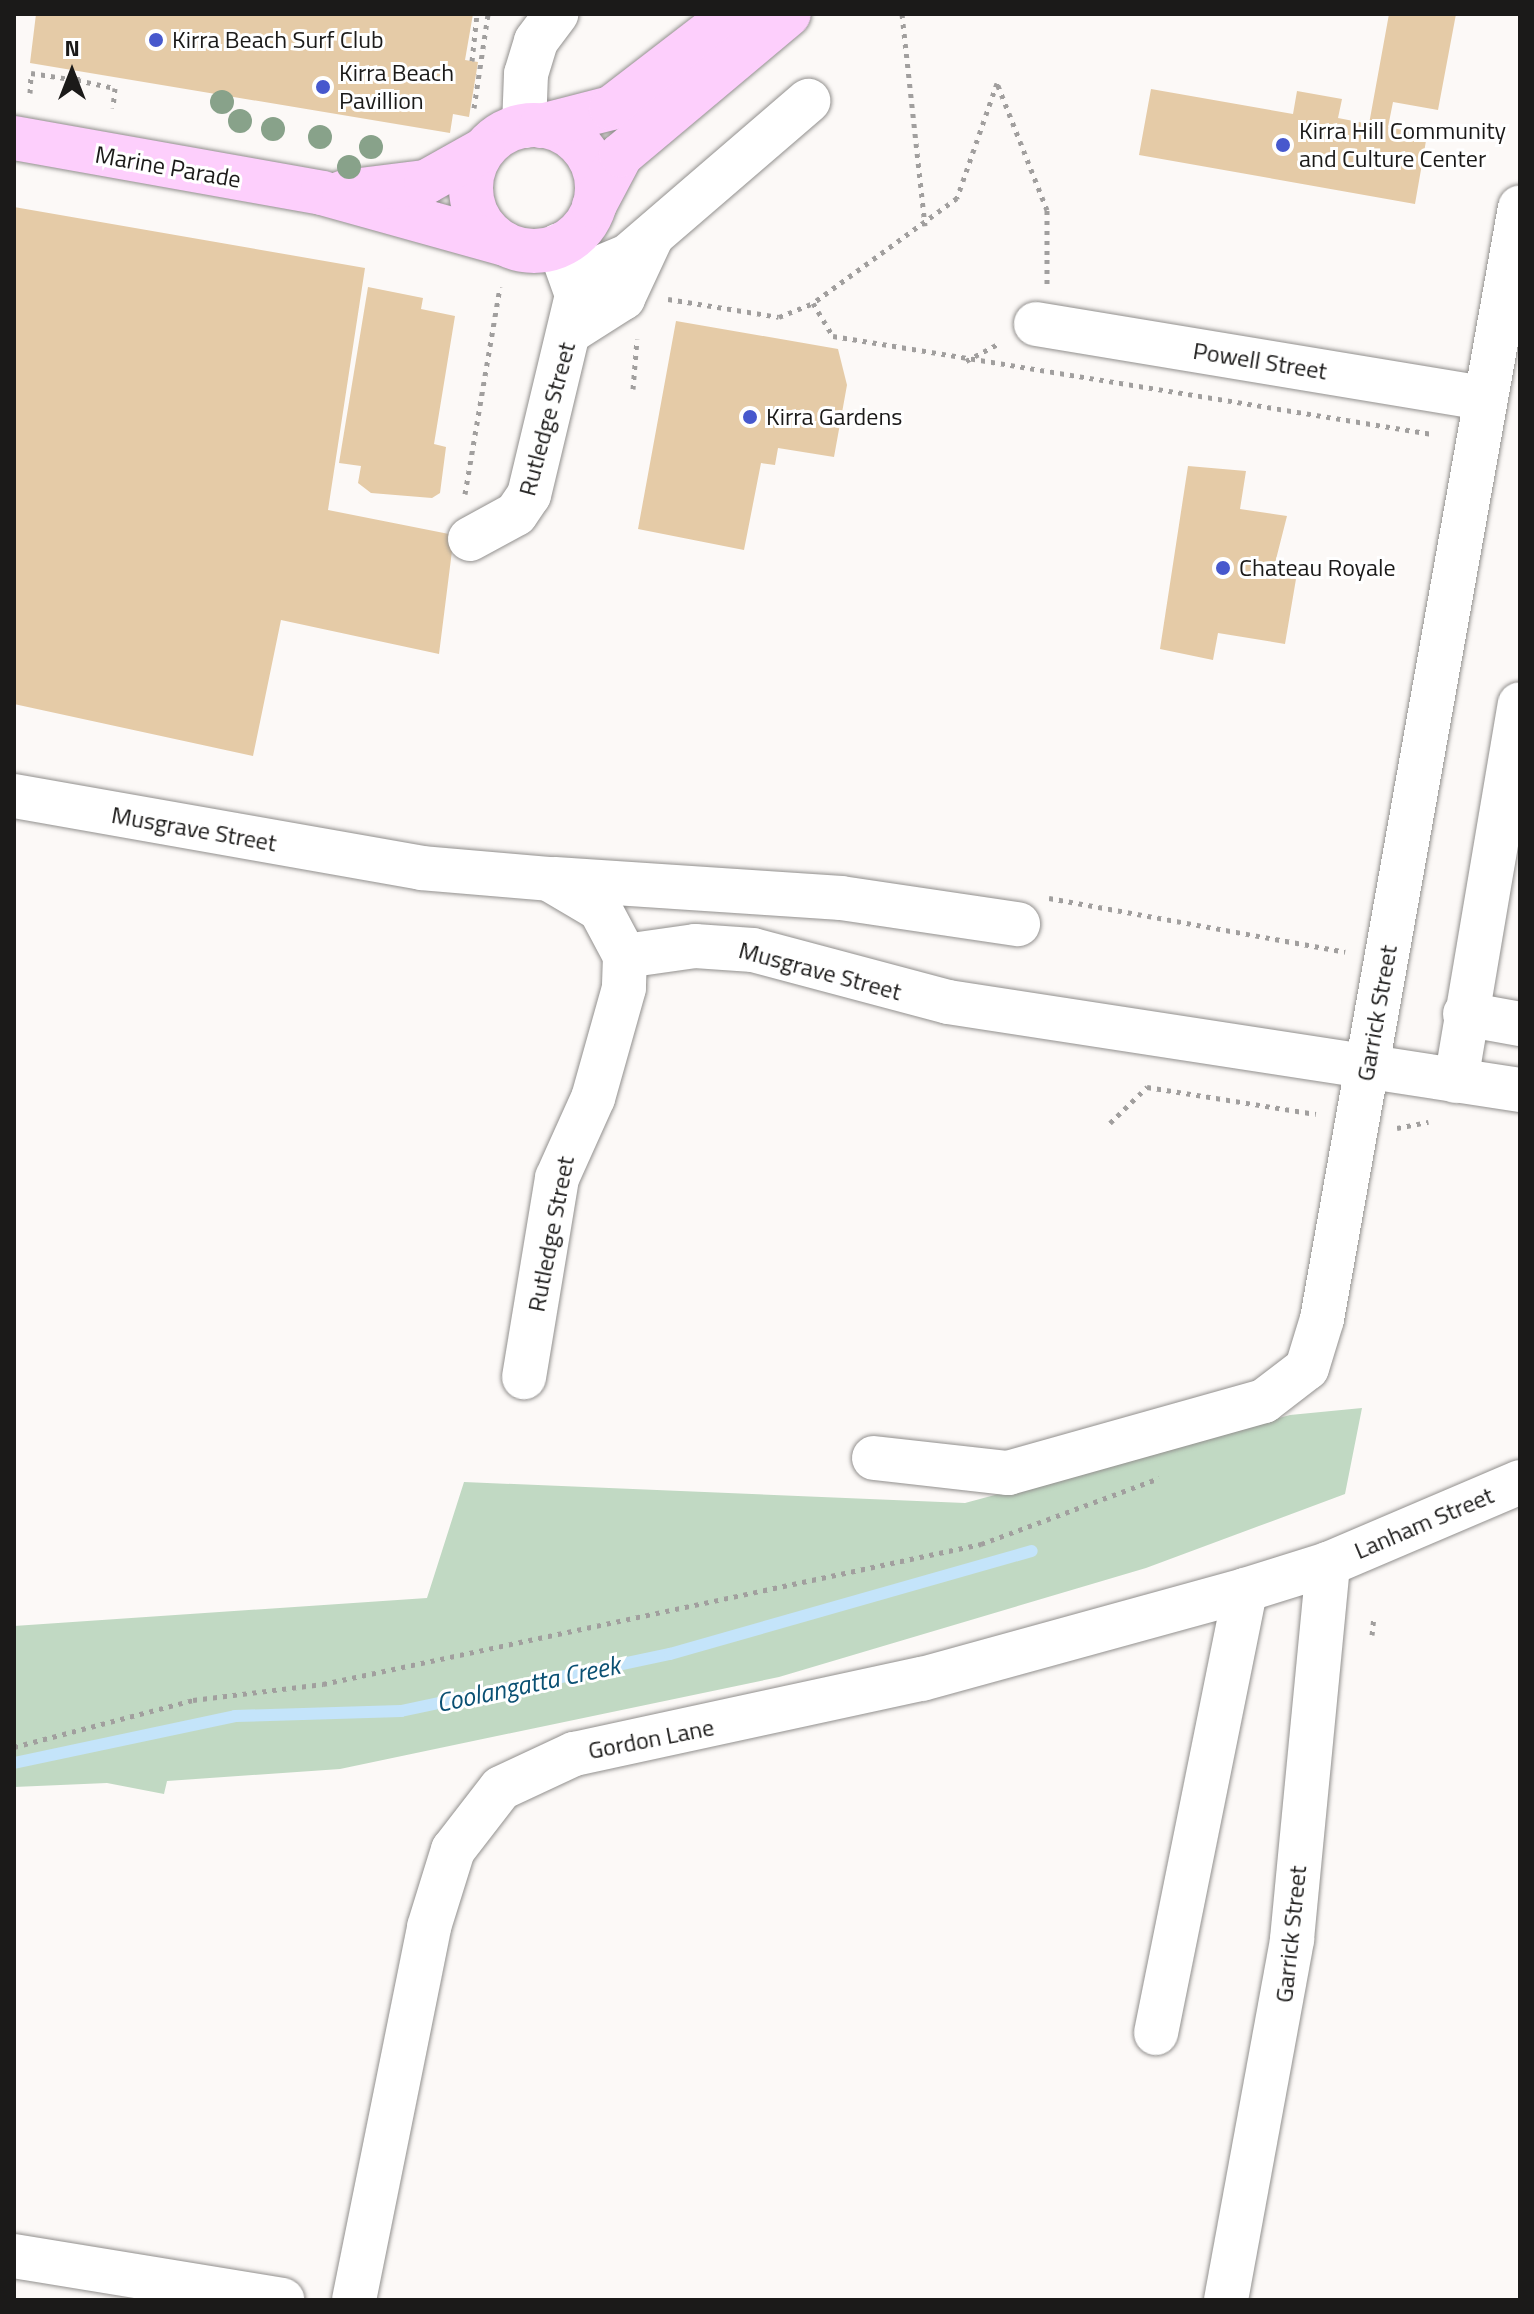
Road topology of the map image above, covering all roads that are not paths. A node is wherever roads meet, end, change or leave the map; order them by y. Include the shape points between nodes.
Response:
1 (556, 14) edge
2 (733, 14) edge
3 (789, 14) edge
4 (808, 101) dead end
5 (532, 126) junction
6 (14, 138) edge
7 (483, 150) junction
8 (322, 193) junction
9 (1520, 207) edge
10 (593, 208) junction
11 (653, 236) junction
12 (503, 261) junction
13 (567, 262) junction
14 (1036, 324) road end
15 (571, 331) junction
16 (1481, 413) junction
17 (470, 539) road end
18 (1520, 704) edge
19 (14, 796) edge
20 (549, 879) junction
21 (1018, 924) dead end
22 (625, 956) junction
23 (1465, 1014) junction
24 (1520, 1024) edge
25 (1368, 1067) junction
26 (1456, 1081) junction
27 (1520, 1090) edge
28 (524, 1377) dead end
29 (874, 1458) dead end
30 (1520, 1482) edge
31 (1328, 1564) junction
32 (1245, 1590) junction
33 (1156, 2033) dead end
34 (14, 2256) edge
35 (282, 2300) edge
36 (354, 2300) edge
37 (1226, 2300) edge

1 - 5 street via 536,41 526,74
2 - 5 main road via 611,108
3 - 10 main road via 621,155
4 - 11 street
5 - 7 main road
5 - 10 main road via 567,135 587,155 596,181
6 - 8 main road, Marine Parade
7 - 8 main road, Marine Parade via 426,182
7 - 12 main road via 471,197
8 - 12 main road, Marine Parade
9 - 16 street, Garrick Street
10 - 13 main road
11 - 13 street via 617,263
11 - 15 street via 623,298
12 - 13 main road via 536,251
13 - 15 street, Rutledge Street
14 - 16 street, Powell Street
15 - 17 street, Rutledge Street via 527,501
16 - 25 street, Garrick Street
18 - 23 street
19 - 20 street, Musgrave Street via 394,864
20 - 21 street via 841,898
20 - 22 street, Musgrave Street via 600,909
22 - 25 street, Musgrave Street via 695,946 753,950 948,1002
22 - 28 street, Rutledge Street via 598,1084 557,1178
23 - 24 street
23 - 26 street
25 - 26 street, Musgrave Street
25 - 29 street, Garrick Street via 1307,1368 1264,1401 1008,1473
26 - 27 street, Musgrave Street
30 - 31 street, Lanham Street
31 - 32 street, Gordon Lane
31 - 37 street, Garrick Street via 1290,1953
32 - 33 street
32 - 36 street, Gordon Lane via 908,1683 574,1754 501,1788 453,1850 429,1927
34 - 35 street

